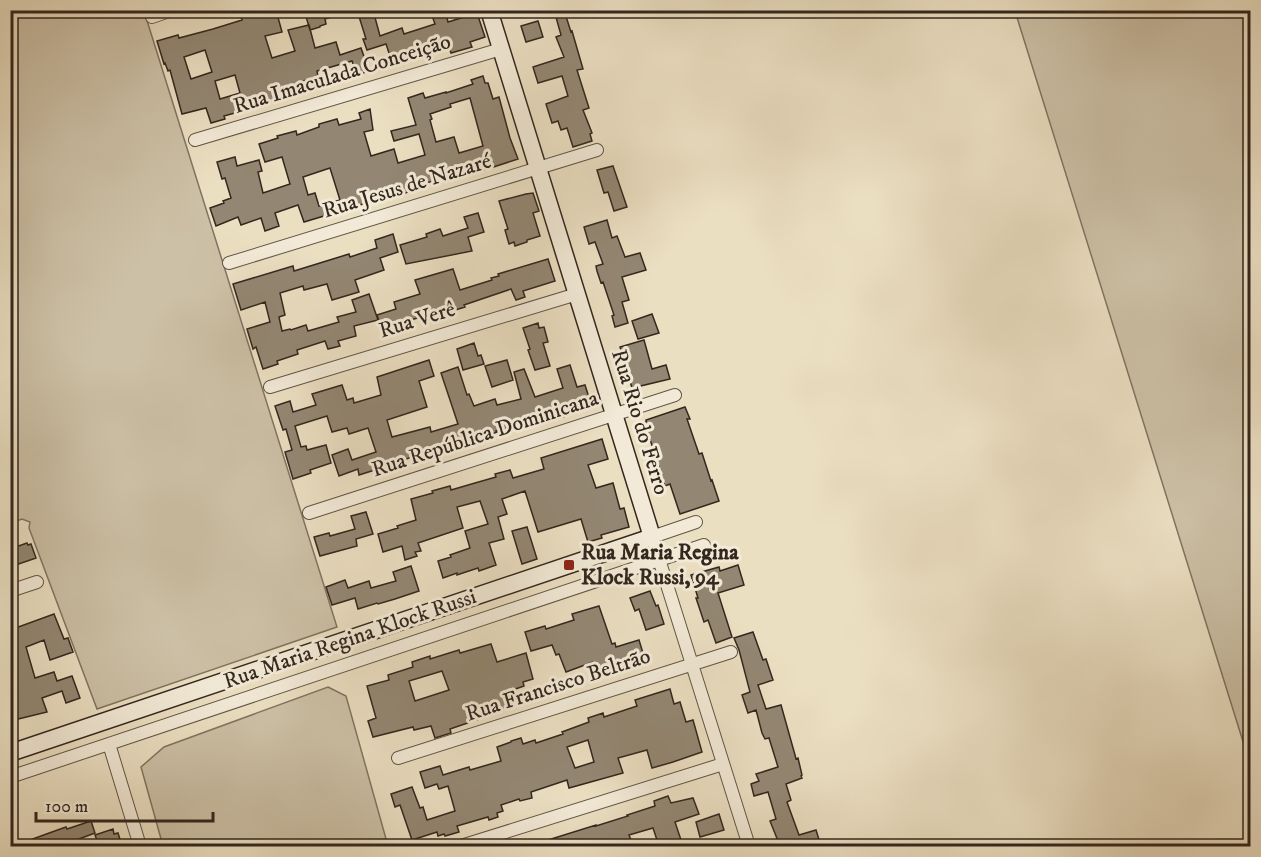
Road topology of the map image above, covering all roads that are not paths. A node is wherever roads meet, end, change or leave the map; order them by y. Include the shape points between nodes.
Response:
1 (172, 10) edge
2 (489, 10) edge
3 (152, 17) dead end
4 (501, 49) junction
5 (195, 140) dead end
6 (597, 150) dead end
7 (538, 168) junction
8 (229, 263) dead end
9 (577, 294) junction
10 (270, 387) dead end
11 (675, 395) dead end
12 (614, 414) junction
13 (309, 513) dead end
14 (696, 522) dead end
15 (652, 537) junction
16 (704, 545) dead end
17 (659, 559) junction
18 (38, 582) dead end
19 (10, 591) edge
20 (731, 652) dead end
21 (692, 664) junction
22 (109, 744) junction
23 (10, 753) edge
24 (398, 758) dead end
25 (723, 764) junction
26 (10, 777) edge
27 (140, 846) edge
28 (461, 846) edge
29 (749, 846) edge

1 - 3 street
2 - 4 street, Rua Rio do Ferro
4 - 5 street, Rua Imaculada Conceição
4 - 7 street, Rua Rio do Ferro
6 - 7 street, Rua Jesus de Nazaré
7 - 8 street, Rua Jesus de Nazaré
7 - 9 street, Rua Rio do Ferro
9 - 10 street, Rua Verê
9 - 12 street, Rua Rio do Ferro
11 - 12 street, Rua República Dominicana
12 - 13 street, Rua República Dominicana
12 - 15 street, Rua Rio do Ferro
14 - 15 street, Rua Maria Regina Klock Russi
15 - 17 street, Rua Rio do Ferro
15 - 23 street, Rua Maria Regina Klock Russi
16 - 17 street, Rua Maria Regina Klock Russi
17 - 21 street, Rua Rio do Ferro
17 - 22 street, Rua Maria Regina Klock Russi
18 - 19 street
20 - 21 street, Rua Francisco Beltrão
21 - 24 street, Rua Francisco Beltrão
21 - 25 street, Rua Rio do Ferro
22 - 26 street, Rua Maria Regina Klock Russi
22 - 27 street
25 - 28 street
25 - 29 street, Rua Rio do Ferro

